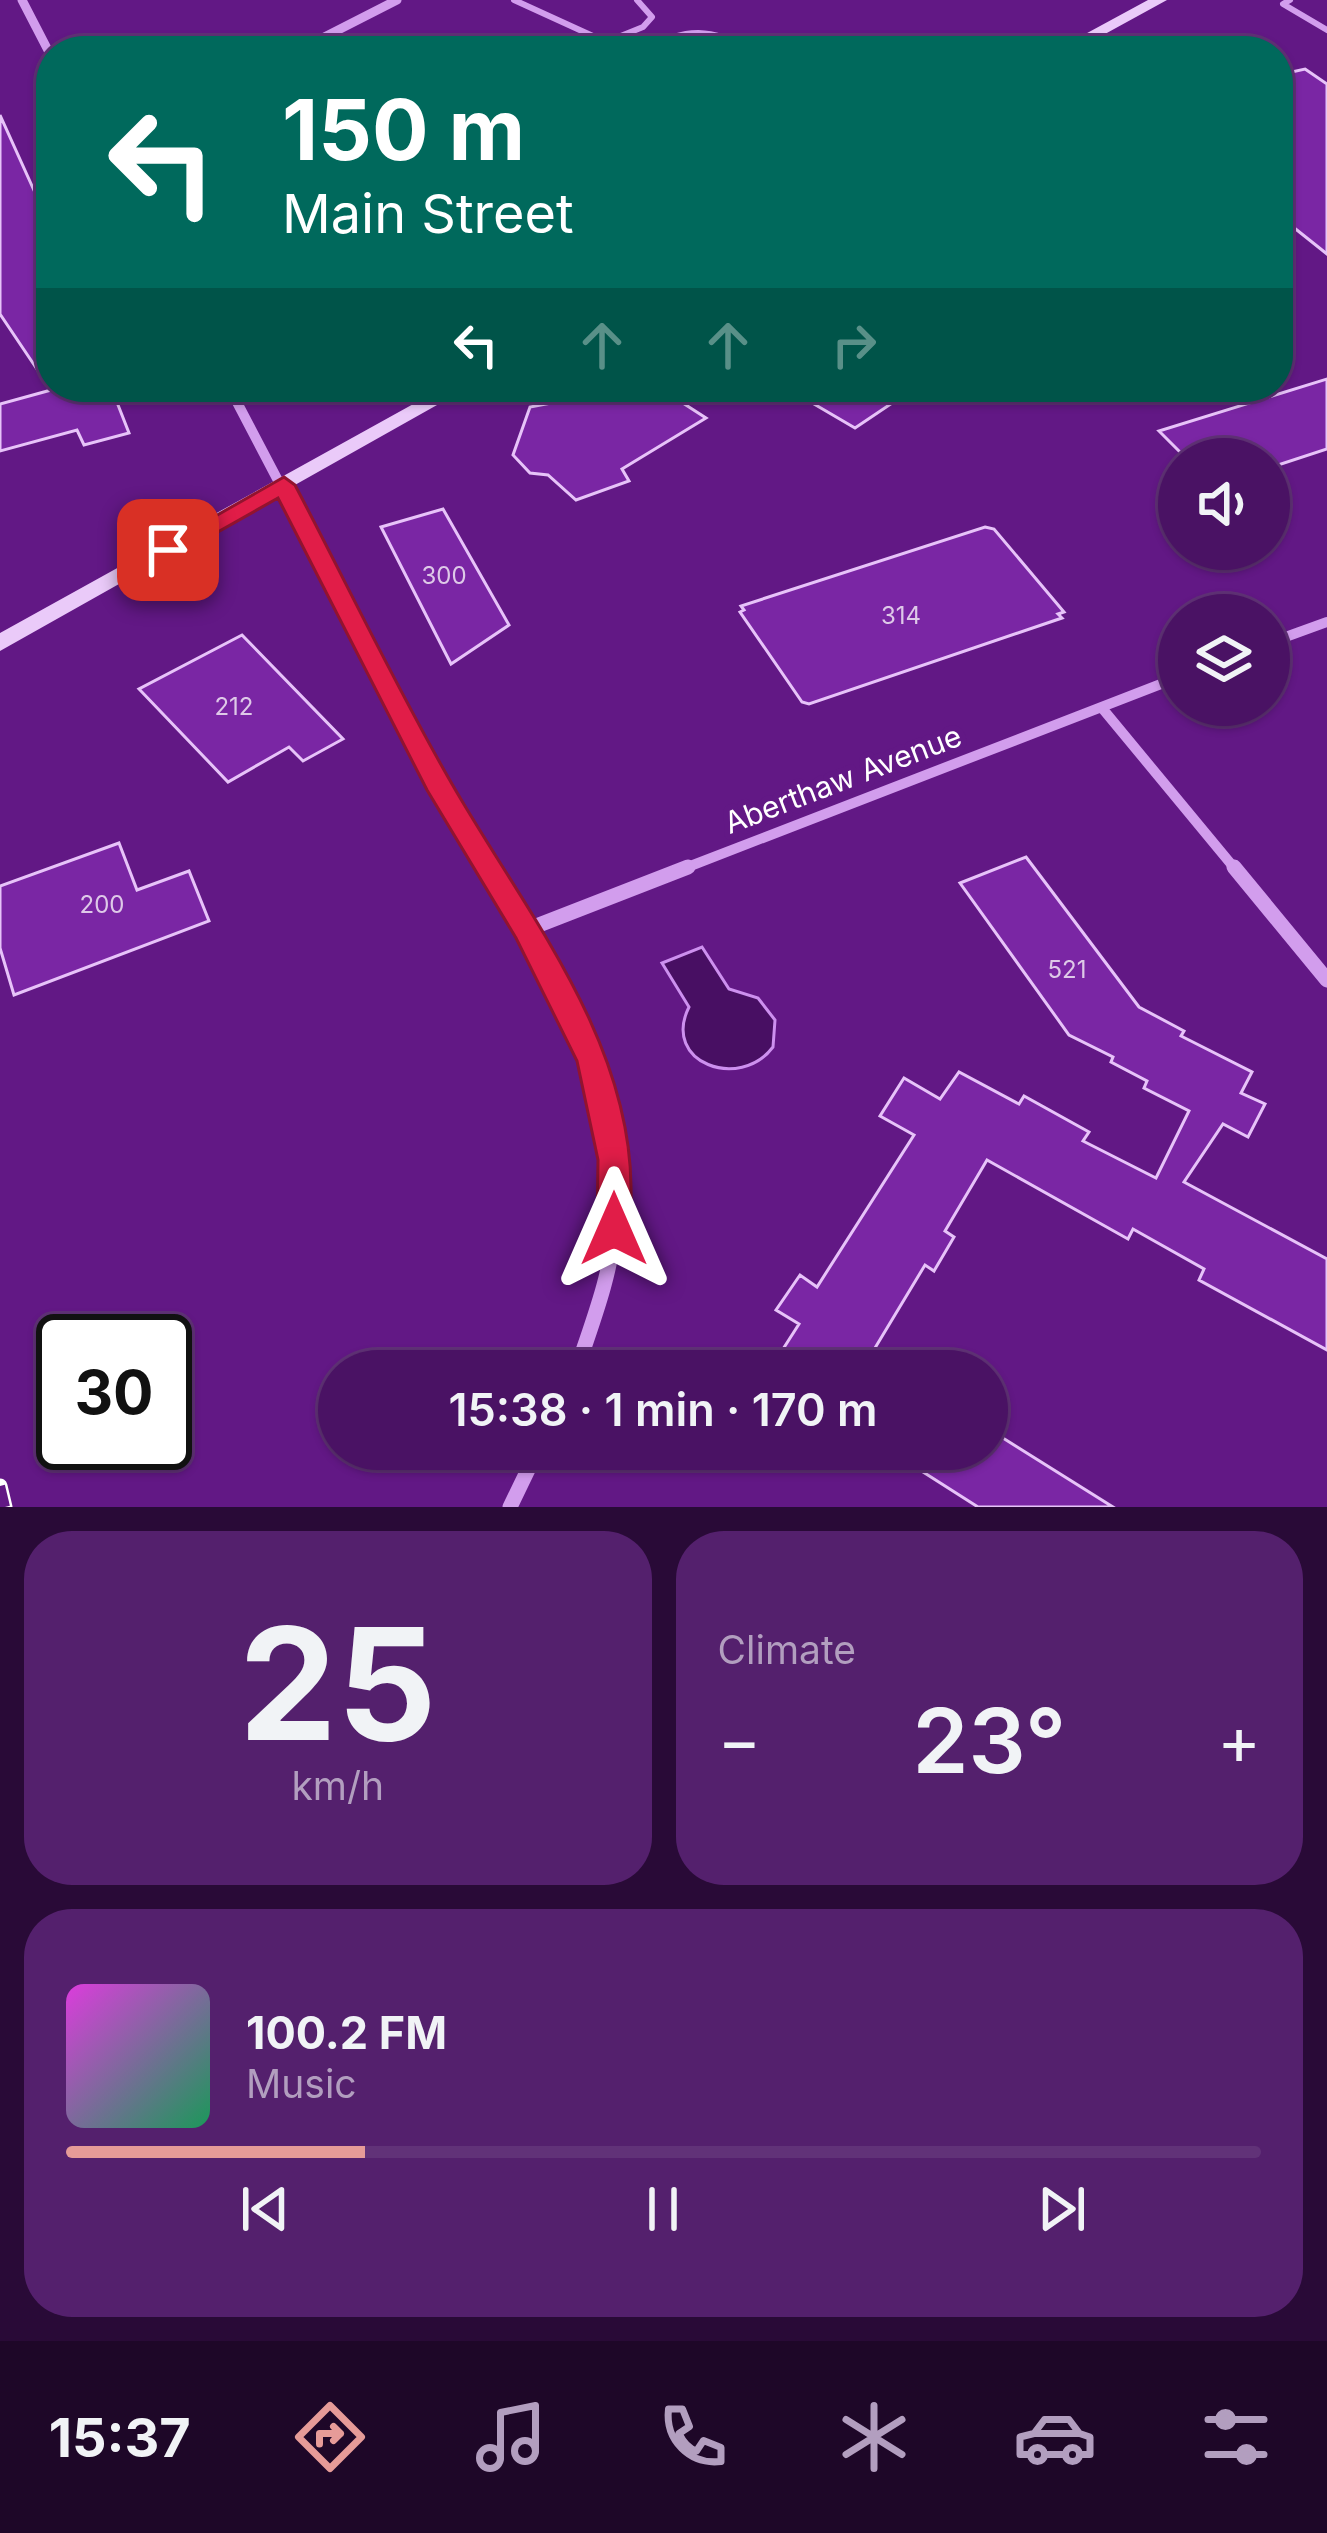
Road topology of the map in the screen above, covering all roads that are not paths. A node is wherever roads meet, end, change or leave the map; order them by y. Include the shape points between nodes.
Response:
1 (22, 0) edge
2 (397, 0) edge
3 (514, 0) edge
4 (637, 0) edge
5 (1159, 0) edge
6 (1290, 0) edge
7 (1327, 31) edge
8 (41, 36) edge
9 (326, 36) edge
10 (594, 36) edge
11 (621, 36) edge
12 (670, 36) edge
13 (720, 36) edge
14 (1091, 36) edge
15 (237, 402) edge
16 (432, 402) edge
17 (284, 485) junction
18 (1327, 622) edge
19 (1290, 635) edge
20 (0, 643) edge
21 (1158, 685) edge
22 (1102, 708) junction
23 (526, 930) junction
24 (1327, 980) edge
25 (583, 1350) edge
26 (528, 1470) edge
27 (509, 1507) edge

1 - 8 street
2 - 9 street
3 - 10 lane
4 - 11 lane via 652,17
5 - 14 main road
6 - 7 lane via 1283,4
12 - 13 lane via 704,29
15 - 17 street
16 - 17 main road
17 - 20 main road
17 - 23 street via 441,790
18 - 19 street
21 - 22 street, Aberthaw Avenue
22 - 23 street, Aberthaw Avenue
22 - 24 street
23 - 25 street via 592,1061 614,1160 614,1264
26 - 27 street

